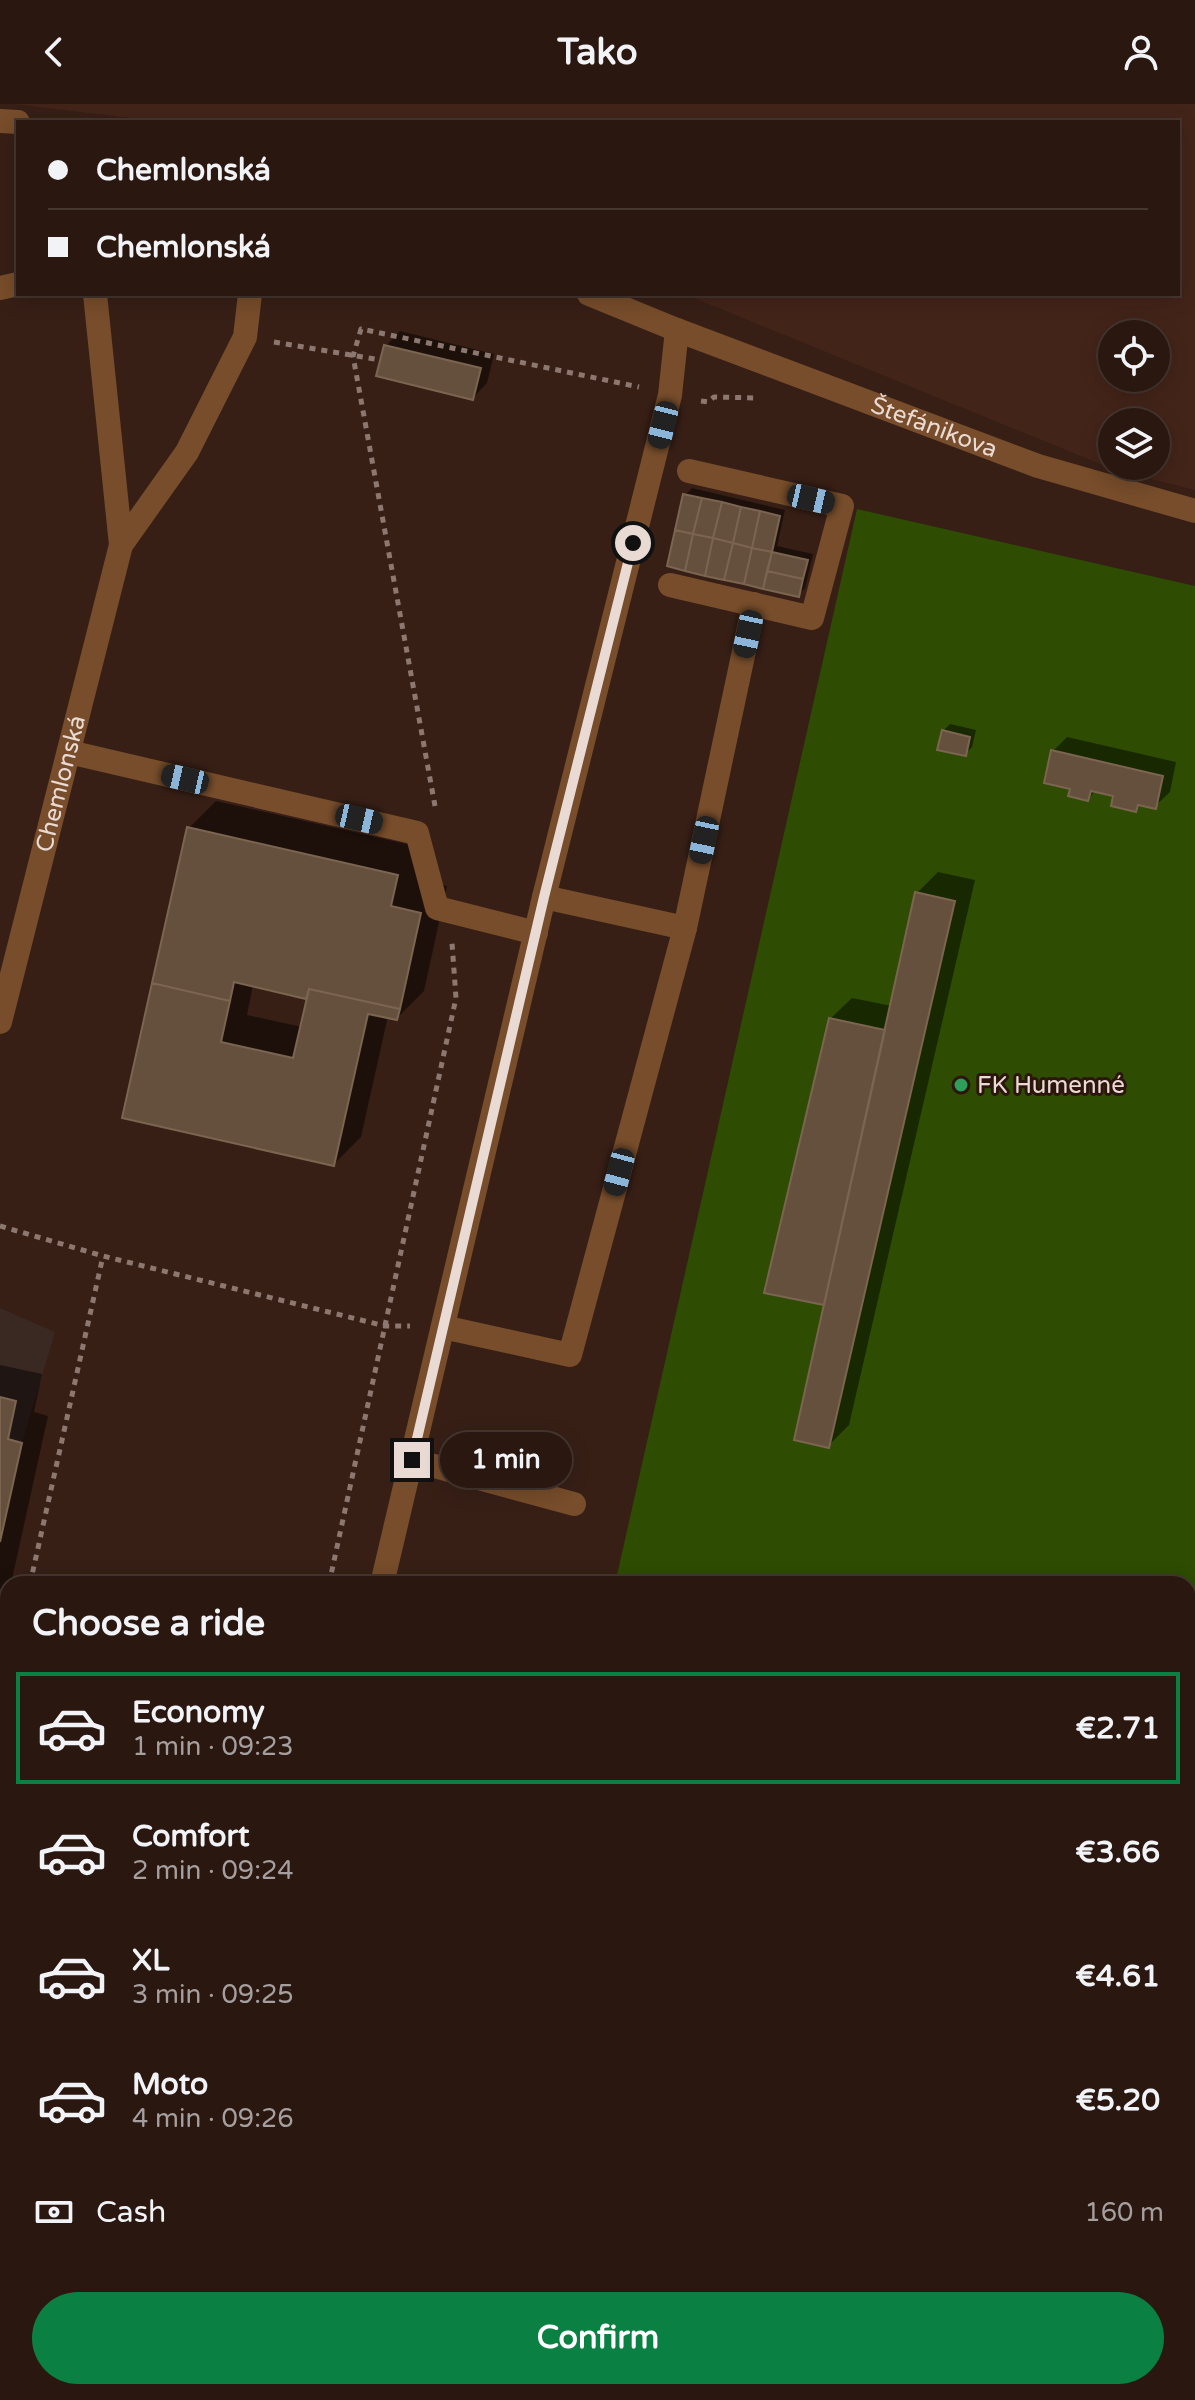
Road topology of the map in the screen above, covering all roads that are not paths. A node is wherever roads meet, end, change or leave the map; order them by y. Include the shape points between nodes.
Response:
1 (95, 296) edge
2 (250, 296) edge
3 (594, 296) edge
4 (677, 330) junction
5 (689, 471) dead end
6 (1195, 511) edge
7 (121, 545) junction
8 (670, 585) dead end
9 (754, 604) junction
10 (69, 752) junction
11 (544, 897) junction
12 (685, 928) junction
13 (536, 933) junction
14 (0, 1022) edge
15 (443, 1327) junction
16 (412, 1460) junction
17 (574, 1504) dead end
18 (384, 1576) edge

1 - 7 street
2 - 7 street via 245,337 187,452
3 - 4 street, Štefánikova
4 - 6 street, Štefánikova via 1038,466
4 - 11 street via 670,395
5 - 9 street via 842,506 812,618
7 - 10 street, Chemlonská
8 - 9 street
9 - 12 street
10 - 13 street via 417,833 437,908
10 - 14 street, Chemlonská
11 - 12 street
11 - 13 street
12 - 15 street via 570,1355
13 - 15 street
15 - 16 street
16 - 17 street
16 - 18 street

